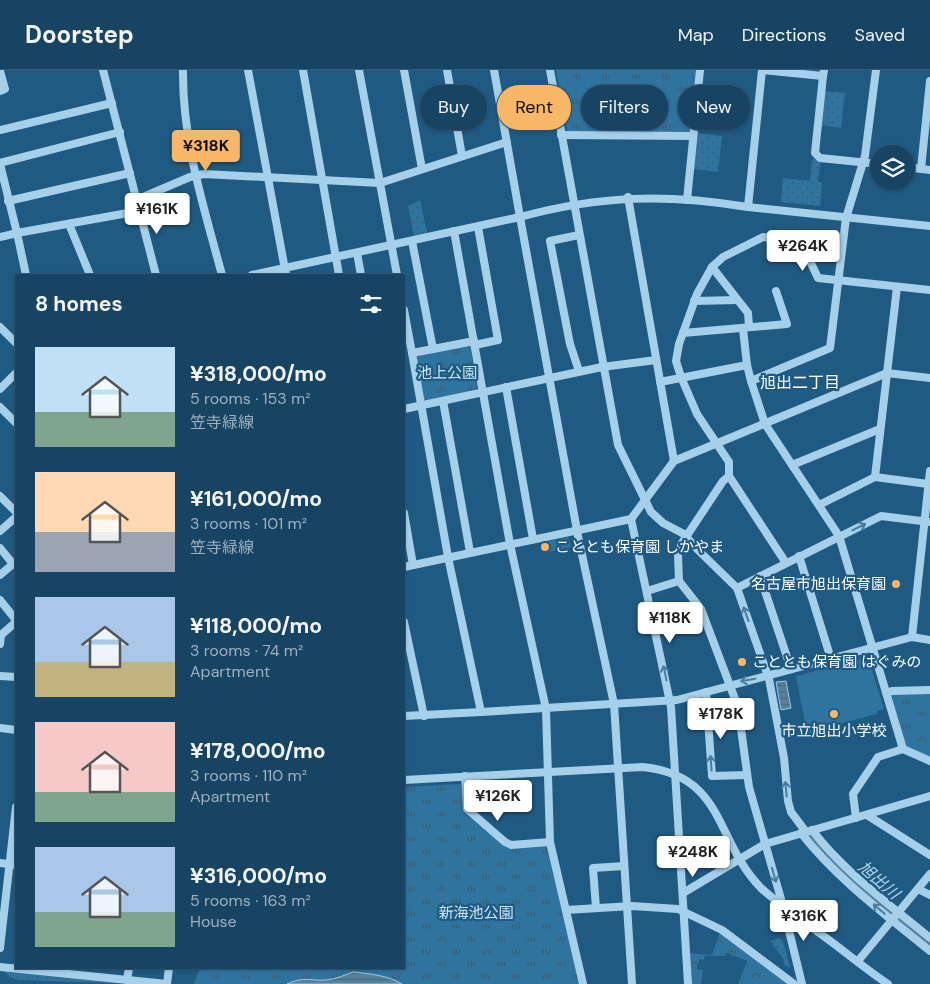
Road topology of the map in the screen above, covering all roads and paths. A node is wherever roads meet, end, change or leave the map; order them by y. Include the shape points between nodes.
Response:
1 (103, 70) edge
2 (183, 70) edge
3 (248, 70) edge
4 (303, 70) edge
5 (359, 70) edge
6 (404, 70) edge
7 (447, 70) edge
8 (494, 70) edge
9 (550, 70) edge
10 (700, 70) edge
11 (762, 70) edge
12 (876, 70) edge
13 (0, 72) edge
14 (824, 73) edge
15 (930, 80) edge
16 (553, 85) edge
17 (497, 87) edge
18 (0, 91) edge
19 (112, 104) junction
20 (928, 114) edge
21 (0, 130) edge
22 (505, 130) edge
23 (561, 130) edge
24 (120, 132) junction
25 (562, 135) junction
26 (693, 136) junction
27 (507, 142) junction
28 (462, 156) junction
29 (864, 162) junction
30 (870, 163) edge
31 (0, 164) edge
32 (915, 168) edge
33 (921, 169) junction
34 (422, 170) junction
35 (930, 170) edge
36 (130, 173) junction
37 (196, 175) junction
38 (268, 178) junction
39 (322, 180) junction
40 (380, 183) junction
41 (5, 196) edge
42 (628, 197) junction
43 (136, 200) junction
44 (687, 200) junction
45 (574, 205) junction
46 (748, 207) junction
47 (139, 211) junction
48 (520, 217) junction
49 (846, 218) junction
50 (69, 224) junction
51 (930, 226) edge
52 (478, 227) junction
53 (454, 231) junction
54 (16, 233) junction
55 (579, 235) junction
56 (0, 237) edge
57 (412, 241) junction
58 (392, 245) junction
59 (357, 253) junction
60 (336, 257) junction
61 (712, 267) junction
62 (285, 272) edge
63 (26, 274) edge
64 (90, 274) edge
65 (156, 274) edge
66 (222, 274) edge
67 (263, 274) edge
68 (339, 274) edge
69 (361, 274) edge
70 (397, 274) edge
71 (838, 280) junction
72 (897, 287) junction
73 (930, 290) edge
74 (776, 291) dead end
75 (738, 300) junction
76 (694, 301) junction
77 (405, 315) edge
78 (0, 327) edge
79 (746, 328) junction
80 (683, 333) junction
81 (15, 343) edge
82 (474, 343) junction
83 (433, 349) junction
84 (412, 353) junction
85 (656, 360) junction
86 (746, 365) junction
87 (602, 367) junction
88 (579, 372) junction
89 (887, 373) junction
90 (15, 374) edge
91 (549, 378) junction
92 (681, 378) junction
93 (930, 378) edge
94 (751, 381) junction
95 (660, 382) junction
96 (506, 387) junction
97 (0, 389) edge
98 (483, 392) junction
99 (443, 401) junction
100 (421, 405) junction
101 (0, 407) edge
102 (405, 409) edge
103 (15, 422) edge
104 (765, 424) junction
105 (880, 429) junction
106 (718, 444) junction
107 (674, 461) junction
108 (792, 465) junction
109 (930, 471) edge
110 (729, 476) junction
111 (875, 477) junction
112 (928, 484) junction
113 (0, 496) edge
114 (645, 501) junction
115 (818, 505) junction
116 (15, 511) edge
117 (15, 517) edge
118 (630, 518) junction
119 (405, 520) edge
120 (927, 522) edge
121 (576, 529) junction
122 (0, 530) edge
123 (686, 536) junction
124 (839, 536) junction
125 (533, 539) junction
126 (510, 544) junction
127 (0, 548) edge
128 (470, 552) junction
129 (799, 556) junction
130 (448, 557) junction
131 (786, 563) junction
132 (413, 565) junction
133 (405, 567) edge
134 (0, 574) edge
135 (760, 576) junction
136 (679, 581) junction
137 (737, 588) junction
138 (647, 591) junction
139 (0, 600) edge
140 (15, 620) edge
141 (15, 622) edge
142 (405, 627) edge
143 (912, 637) junction
144 (930, 640) edge
145 (0, 644) edge
146 (872, 647) junction
147 (832, 658) junction
148 (791, 669) junction
149 (0, 676) edge
150 (768, 676) junction
151 (15, 677) edge
152 (730, 685) junction
153 (930, 690) edge
154 (706, 692) junction
155 (886, 693) junction
156 (670, 700) junction
157 (614, 704) junction
158 (546, 709) junction
159 (481, 712) junction
160 (405, 716) edge
161 (424, 716) junction
162 (0, 728) edge
163 (15, 730) edge
164 (902, 749) junction
165 (930, 761) edge
166 (618, 768) junction
167 (547, 772) junction
168 (675, 773) junction
169 (747, 775) junction
170 (466, 776) junction
171 (405, 780) edge
172 (930, 796) edge
173 (867, 815) junction
174 (856, 818) junction
175 (15, 826) edge
176 (806, 832) junction
177 (550, 842) junction
178 (765, 844) junction
179 (930, 855) edge
180 (738, 859) junction
181 (0, 863) edge
182 (13, 864) edge
183 (624, 866) junction
184 (930, 874) edge
185 (918, 888) junction
186 (683, 893) junction
187 (930, 895) edge
188 (627, 906) junction
189 (783, 906) junction
190 (596, 908) junction
191 (566, 910) junction
192 (683, 911) junction
193 (896, 916) junction
194 (930, 938) edge
195 (0, 948) edge
196 (930, 951) edge
197 (858, 962) junction
198 (0, 967) edge
199 (15, 968) edge
200 (29, 969) edge
201 (90, 969) edge
202 (129, 969) edge
203 (169, 969) edge
204 (43, 970) edge
205 (90, 976) junction
206 (127, 980) junction
207 (168, 984) edge
208 (583, 984) edge
209 (632, 984) edge
210 (688, 984) edge
211 (794, 984) edge
212 (802, 984) edge
213 (888, 984) edge

1 - 19 street
2 - 37 street via 183,104
3 - 38 street
4 - 39 street
5 - 40 street
6 - 34 street
7 - 28 street
8 - 17 street
9 - 16 street
10 - 26 street
11 - 14 street
11 - 46 street
12 - 29 street
13 - 18 street via 5,89
14 - 29 street via 816,153 820,158
15 - 20 street
19 - 21 street
19 - 24 street
20 - 33 street
22 - 27 street
23 - 25 street
24 - 31 street
24 - 36 street
25 - 26 street
25 - 45 street
26 - 44 street
27 - 28 street
27 - 48 street
28 - 34 street
29 - 30 street
29 - 49 street
31 - 41 street
32 - 33 street
33 - 35 street
34 - 40 street
36 - 41 street
36 - 43 street
37 - 38 street
37 - 43 street
37 - 66 street
38 - 39 street
38 - 62 street
39 - 40 street
39 - 60 street
40 - 58 street
41 - 54 street
42 - 44 street
42 - 45 street
42 - 85 street
43 - 47 street
44 - 46 street
45 - 48 street
45 - 55 street
46 - 49 street
47 - 50 street
47 - 65 street
48 - 52 street
48 - 91 street
49 - 51 street
49 - 71 street
50 - 54 street
50 - 64 street
52 - 53 street
52 - 82 street via 498,340
53 - 57 street
53 - 82 street
54 - 56 street
54 - 63 street
55 - 87 street
55 - 88 street via 550,241 570,344
57 - 58 street
57 - 83 street
58 - 59 street
58 - 70 street
59 - 60 street
59 - 69 street
60 - 62 street
60 - 68 street
61 - 71 street via 723,257 763,237 800,242 818,278
61 - 75 street
61 - 76 street
62 - 67 street
71 - 72 street
71 - 94 street via 830,348
72 - 73 street
72 - 89 street
74 - 79 street via 787,324
75 - 76 street
75 - 79 street via 748,313
76 - 80 street
77 - 84 street
78 - 81 street
79 - 80 street
79 - 86 street
80 - 92 street via 676,355
82 - 83 street
82 - 98 street
83 - 84 street
84 - 100 street
85 - 87 street
85 - 95 street
86 - 92 street
86 - 94 street
87 - 88 street
87 - 114 street via 618,446
88 - 91 street
89 - 93 street
89 - 104 street
89 - 105 street
90 - 97 street
91 - 96 street
91 - 121 street
92 - 95 street
92 - 106 street via 697,414
94 - 104 street
95 - 107 street
96 - 98 street
96 - 125 street
98 - 99 street
98 - 126 street
99 - 100 street
99 - 128 street
100 - 102 street
100 - 130 street
101 - 103 street
104 - 106 street
104 - 108 street
105 - 108 street
105 - 111 street
106 - 107 street
106 - 110 street via 729,462
107 - 114 street
108 - 115 street
109 - 112 street
110 - 123 street
110 - 131 street
111 - 112 street
111 - 115 street
112 - 120 street
113 - 116 street
114 - 118 street
114 - 123 street via 658,519
115 - 124 street
117 - 122 street
118 - 121 street
118 - 138 street
119 - 132 street
124 -> 120 street via 881,516
120 - 143 street
121 - 125 street
121 - 157 street
123 - 136 street via 678,554
123 - 137 street
124 - 129 street
124 - 146 street
125 - 126 street
126 - 128 street
126 - 158 street
127 - 134 street via 13,564
128 - 130 street
129 - 131 street
129 - 147 street
130 - 132 street
130 - 159 street
131 - 135 street
132 - 133 street
135 - 137 street
135 - 148 street
136 - 138 street
136 - 152 street via 700,609
150 -> 137 street
156 -> 138 street
139 - 140 street
141 - 145 street via 1,635
142 - 161 street
143 - 144 street
143 - 146 street
146 - 147 street
146 - 155 street
147 - 148 street
148 - 150 street
149 - 151 street
150 -> 152 street
176 -> 150 street via 791,812 788,801 784,758
152 - 154 street
152 - 169 street via 741,720
153 - 155 street
154 - 156 street
169 -> 154 street via 712,776
155 - 164 street
156 - 157 street
156 - 168 street
157 - 158 street
157 - 166 street
158 - 159 street
158 - 167 street
159 - 161 street
160 - 161 street
162 - 163 street
164 - 165 street
164 - 174 street via 878,756 868,771 853,794
166 - 167 street
166 - 168 street via 643,766
166 - 183 street
167 - 170 street
167 - 177 street
168 - 180 street via 713,806
168 - 186 street
169 - 178 street
170 - 171 street
170 - 177 street via 467,809 506,842 511,845
172 - 173 street
173 - 174 street
173 - 179 street
174 - 176 street
175 - 182 street
176 - 178 street
176 - 193 street
177 - 191 street
178 - 180 street
178 -> 189 street
180 - 186 street
180 - 189 street via 762,888
181 - 182 street
182 - 195 street
183 - 188 street
183 - 190 street via 593,868
184 - 185 street
185 - 187 street
185 - 193 street
186 - 192 street
188 - 190 street
188 - 192 street
188 - 209 street
189 - 197 street
189 - 212 street
190 - 191 street
191 - 208 street
192 - 210 street
192 - 211 street via 722,930
193 - 194 street
193 - 196 street
193 - 197 street
197 - 213 street
198 - 199 street
200 - 204 street
201 - 205 street
202 - 206 street
203 - 207 street
204 - 205 street
205 - 206 street
206 - 207 street

